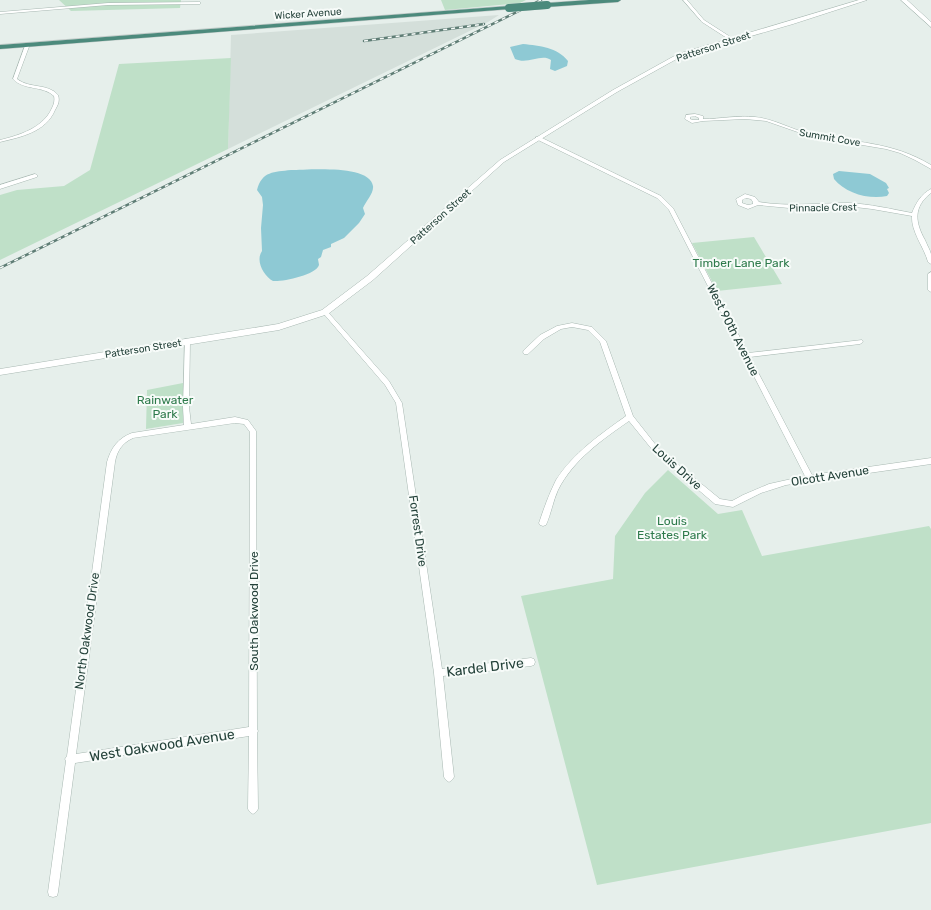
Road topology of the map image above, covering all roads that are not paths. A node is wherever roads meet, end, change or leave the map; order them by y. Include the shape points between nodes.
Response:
1 (618, 0) edge
2 (685, 0) edge
3 (864, 0) edge
4 (904, 0) edge
5 (199, 3) dead end
6 (0, 13) edge
7 (931, 25) edge
8 (731, 39) junction
9 (28, 44) junction
10 (0, 47) edge
11 (702, 120) dead end
12 (538, 138) junction
13 (0, 141) edge
14 (931, 167) edge
15 (35, 176) dead end
16 (0, 187) edge
17 (931, 191) edge
18 (756, 204) dead end
19 (914, 214) junction
20 (931, 262) edge
21 (931, 274) edge
22 (931, 290) edge
23 (325, 312) junction
24 (187, 341) junction
25 (860, 342) dead end
26 (526, 352) dead end
27 (746, 355) junction
28 (0, 372) edge
29 (630, 417) junction
30 (240, 420) joint
31 (188, 427) junction
32 (931, 461) edge
33 (810, 478) junction
34 (733, 504) joint
35 (542, 523) dead end
36 (531, 662) dead end
37 (438, 673) junction
38 (254, 731) junction
39 (70, 758) junction
40 (449, 777) dead end
41 (254, 809) dead end
42 (53, 892) dead end

1 - 9 highway, Wicker Avenue, bridge
2 - 8 street via 703,21
3 - 8 street, Patterson Street
4 - 7 street
5 - 6 street via 108,4
8 - 12 street, Patterson Street via 680,55
9 - 10 highway, Wicker Avenue
9 - 13 street via 15,79 19,84 56,94 53,114 41,125 17,137
11 - 14 street, Summit Cove via 760,119 811,135 875,144 917,159
12 - 23 street, Patterson Street via 485,175 370,278
12 - 27 street, West 90th Avenue via 659,197 667,205
15 - 16 street
17 - 19 street via 922,198
18 - 19 street, Pinnacle Crest via 794,208 847,205
19 - 20 street via 918,234 930,255
21 - 22 street
23 - 24 street, Patterson Street via 279,327
23 - 37 street, Forrest Drive via 387,383 399,403
24 - 28 street, Patterson Street
24 - 31 street
25 - 27 street
26 - 29 street, Louis Drive via 542,337 559,327 572,325 590,328 603,341
27 - 33 street, West 90th Avenue
29 - 34 street, Louis Drive via 658,451 712,497 718,502
29 - 35 street via 598,439 566,472 550,500
30 - 31 street, North Oakwood Drive
30 - 38 street, South Oakwood Drive via 246,422 254,437
31 - 39 street, North Oakwood Drive via 132,436 118,444 113,451
32 - 33 street, Olcott Avenue
33 - 34 street, Olcott Avenue via 774,485
36 - 37 street, Kardel Drive
37 - 40 street, Forrest Drive
38 - 39 street, West Oakwood Avenue
38 - 41 street, South Oakwood Drive
39 - 42 street, North Oakwood Drive

